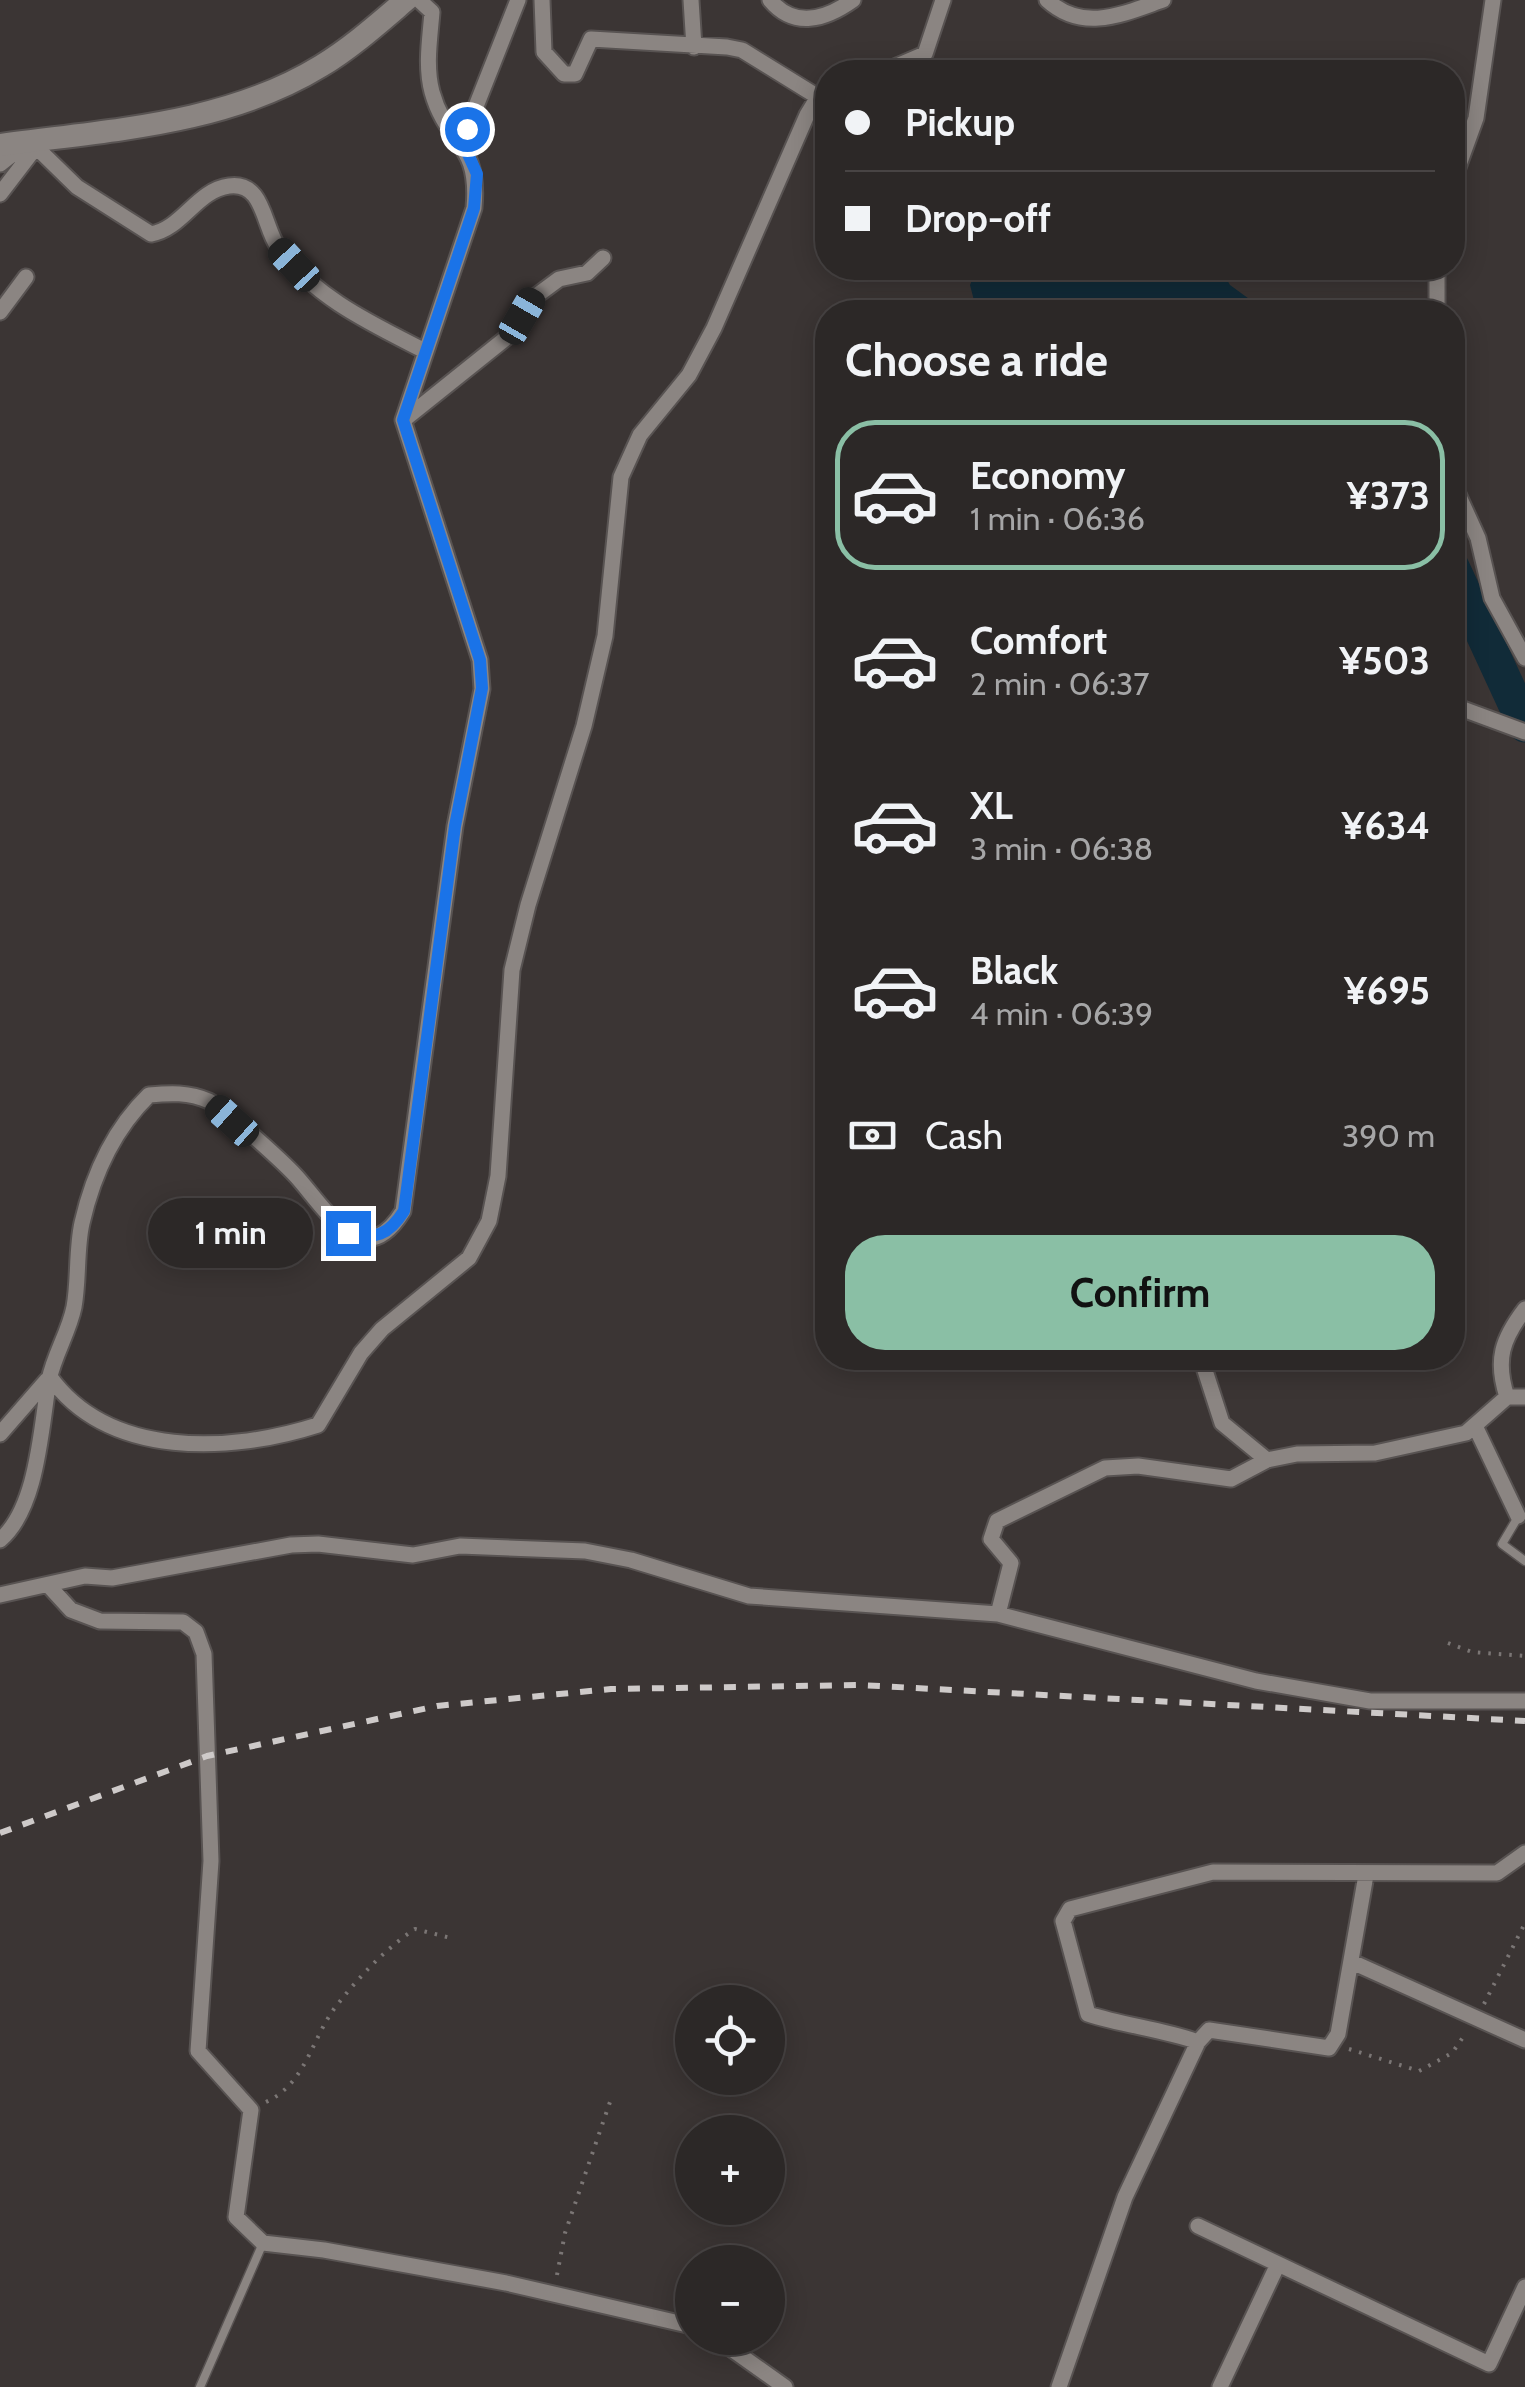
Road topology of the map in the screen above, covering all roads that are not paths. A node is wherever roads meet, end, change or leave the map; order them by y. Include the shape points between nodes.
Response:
1 (406, 0) edge
2 (419, 0) edge
3 (518, 0) edge
4 (542, 0) edge
5 (691, 0) edge
6 (770, 0) edge
7 (854, 0) edge
8 (943, 0) edge
9 (1047, 0) edge
10 (1163, 0) edge
11 (1493, 0) edge
12 (434, 6) edge
13 (694, 47) junction
14 (910, 60) edge
15 (815, 91) edge
16 (815, 112) edge
17 (0, 145) edge
18 (36, 147) junction
19 (1465, 148) edge
20 (467, 152) junction
21 (0, 164) edge
22 (0, 194) edge
23 (602, 258) dead end
24 (26, 277) dead end
25 (0, 312) edge
26 (423, 350) junction
27 (403, 420) junction
28 (1465, 510) edge
29 (1525, 658) edge
30 (1465, 710) edge
31 (1525, 732) edge
32 (1525, 1308) edge
33 (1205, 1370) edge
34 (50, 1377) junction
35 (1507, 1397) junction
36 (1525, 1397) edge
37 (1476, 1428) junction
38 (0, 1434) edge
39 (1267, 1460) junction
40 (1518, 1516) joint
41 (0, 1540) edge
42 (1525, 1561) edge
43 (49, 1586) junction
44 (0, 1595) edge
45 (998, 1614) junction
46 (1525, 1701) edge
47 (1525, 1853) edge
48 (1366, 1875) junction
49 (1352, 1962) junction
50 (1525, 2040) edge
51 (1198, 2042) junction
52 (1198, 2226) dead end
53 (263, 2244) junction
54 (1278, 2264) junction
55 (1525, 2287) edge
56 (675, 2322) edge
57 (740, 2355) edge
58 (200, 2387) edge
59 (785, 2387) edge
60 (1058, 2387) edge
61 (1220, 2387) edge

1 - 17 street via 321,66 267,94 146,125
2 - 12 street
3 - 20 street via 467,129
4 - 13 street via 544,52 564,74 574,74 591,39
5 - 13 street
6 - 7 street via 798,20 816,19
8 - 14 street via 924,54
9 - 10 street via 1099,21
11 - 19 street via 1476,118
12 - 20 street via 432,91
13 - 15 street via 742,50
16 - 34 street via 714,328 689,375 640,435 622,477 605,636 512,970 498,1176 488,1221 469,1258 382,1330 318,1425 280,1437 212,1445 162,1442 68,1403
18 - 21 street via 19,149
18 - 22 street
18 - 26 street via 78,187 152,234 170,231 196,204 228,186 245,188 258,197 277,246 311,283 351,314
20 - 26 street via 477,174 474,208
23 - 27 street via 588,273 559,279 532,299 511,334
24 - 25 street
26 - 27 street
27 - 34 street via 480,660 482,688 455,826 404,1211 374,1238 348,1233 294,1173 212,1102 179,1092 149,1095 115,1136 98,1175 82,1224 74,1309
28 - 29 street via 1492,598
30 - 31 street
32 - 35 street via 1500,1355
33 - 39 street via 1222,1423
34 - 38 street
34 - 41 street via 27,1492
35 - 36 street
35 - 37 street
37 - 39 street via 1374,1452
37 - 40 street
39 - 45 street via 1231,1479 1105,1468 997,1521 991,1539 1011,1564
40 - 42 lane via 1502,1544
43 - 44 street
43 - 45 street via 291,1545 413,1555 460,1546 535,1548 631,1560 749,1596
43 - 53 street via 71,1610 100,1621 183,1622 196,1632 206,1672 211,1862 198,2051 250,2110 236,2217
45 - 46 street via 1256,1681 1370,1701
47 - 48 street via 1497,1872
48 - 49 street
48 - 51 street via 1213,1872 1070,1910 1063,1921 1088,2014
49 - 50 street
49 - 51 street via 1338,2034 1329,2048 1209,2030
51 - 60 street via 1125,2197
52 - 54 street
53 - 56 street via 506,2282
53 - 58 lane
54 - 55 street via 1489,2364
54 - 61 street
57 - 59 street

